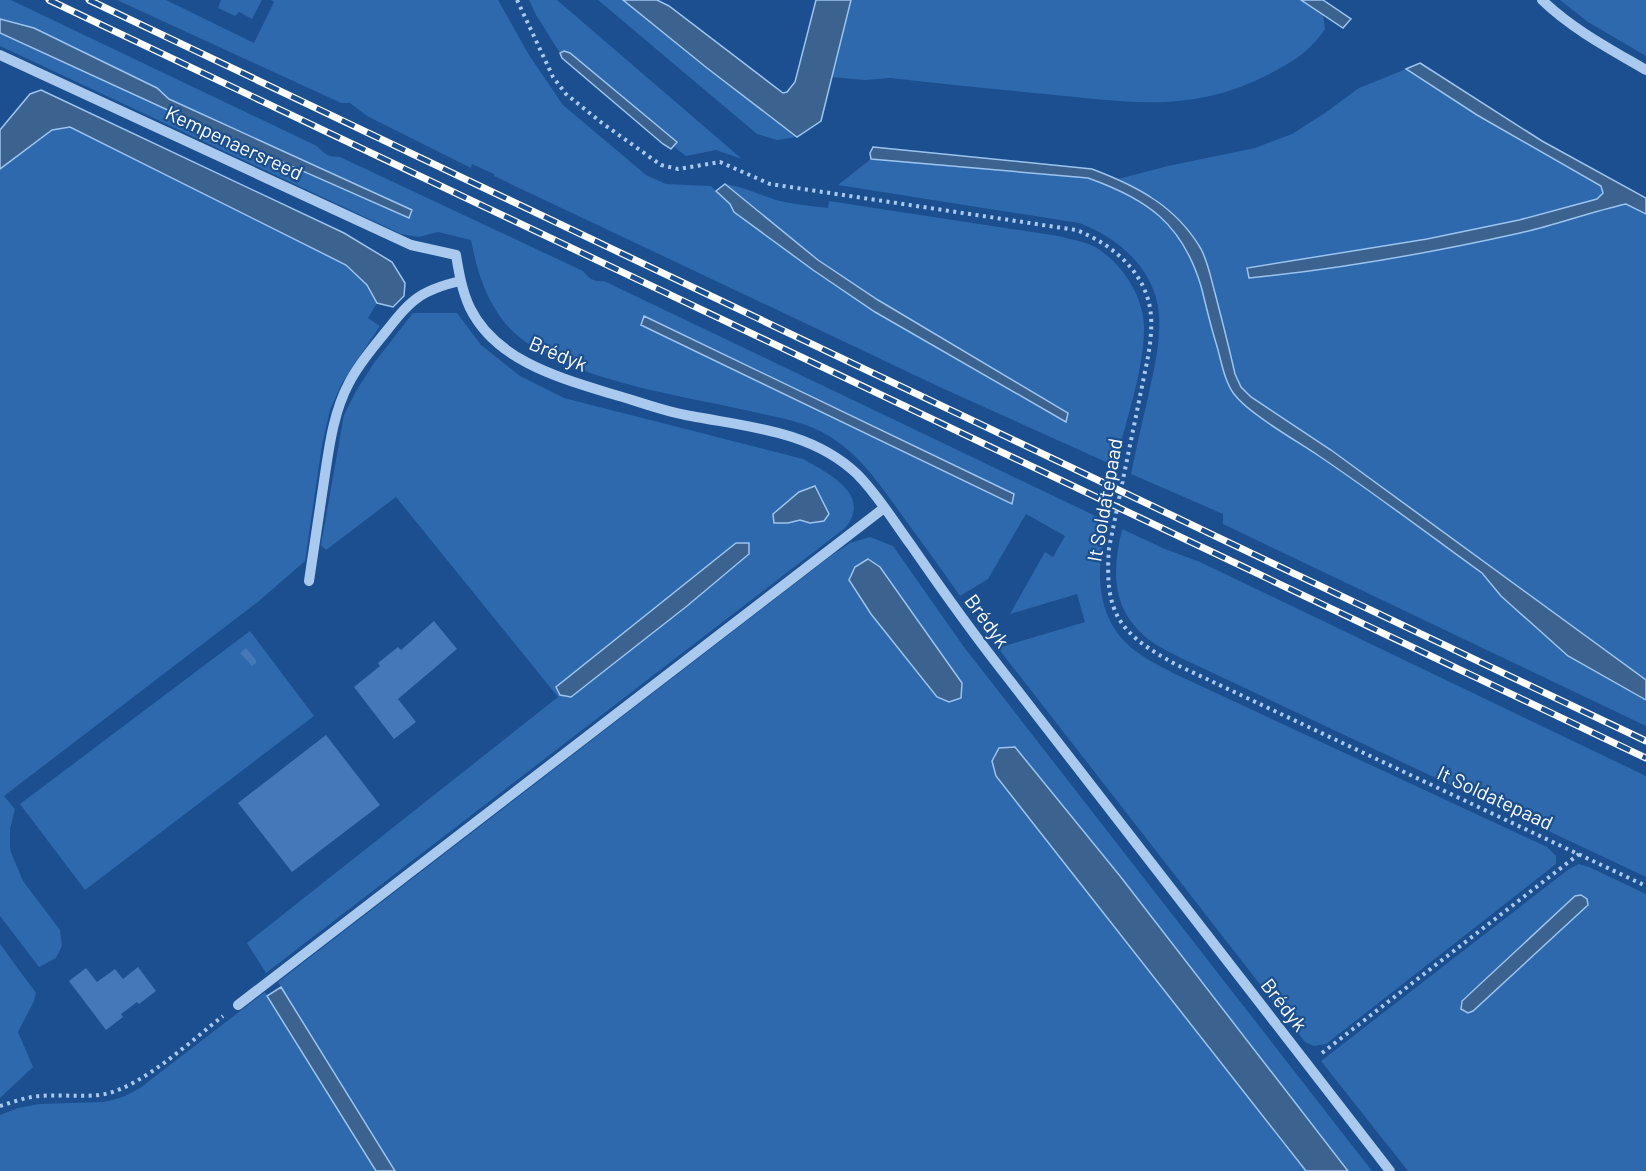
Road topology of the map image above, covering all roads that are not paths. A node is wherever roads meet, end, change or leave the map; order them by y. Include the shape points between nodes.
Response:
1 (1542, 0) edge
2 (0, 55) edge
3 (1646, 70) edge
4 (456, 255) joint
5 (460, 281) junction
6 (884, 508) junction
7 (309, 581) dead end
8 (238, 1005) road end
9 (1390, 1171) edge

1 - 3 street via 1557,15
2 - 4 street, Kempenaersreed via 411,245
4 - 5 street, Brédyk
5 - 6 street, Brédyk via 470,309 488,334 528,364 686,416 798,438 829,453 857,474
5 - 7 street via 419,295 362,361 349,382 338,407 329,447
6 - 8 street
6 - 9 street, Brédyk via 976,636

